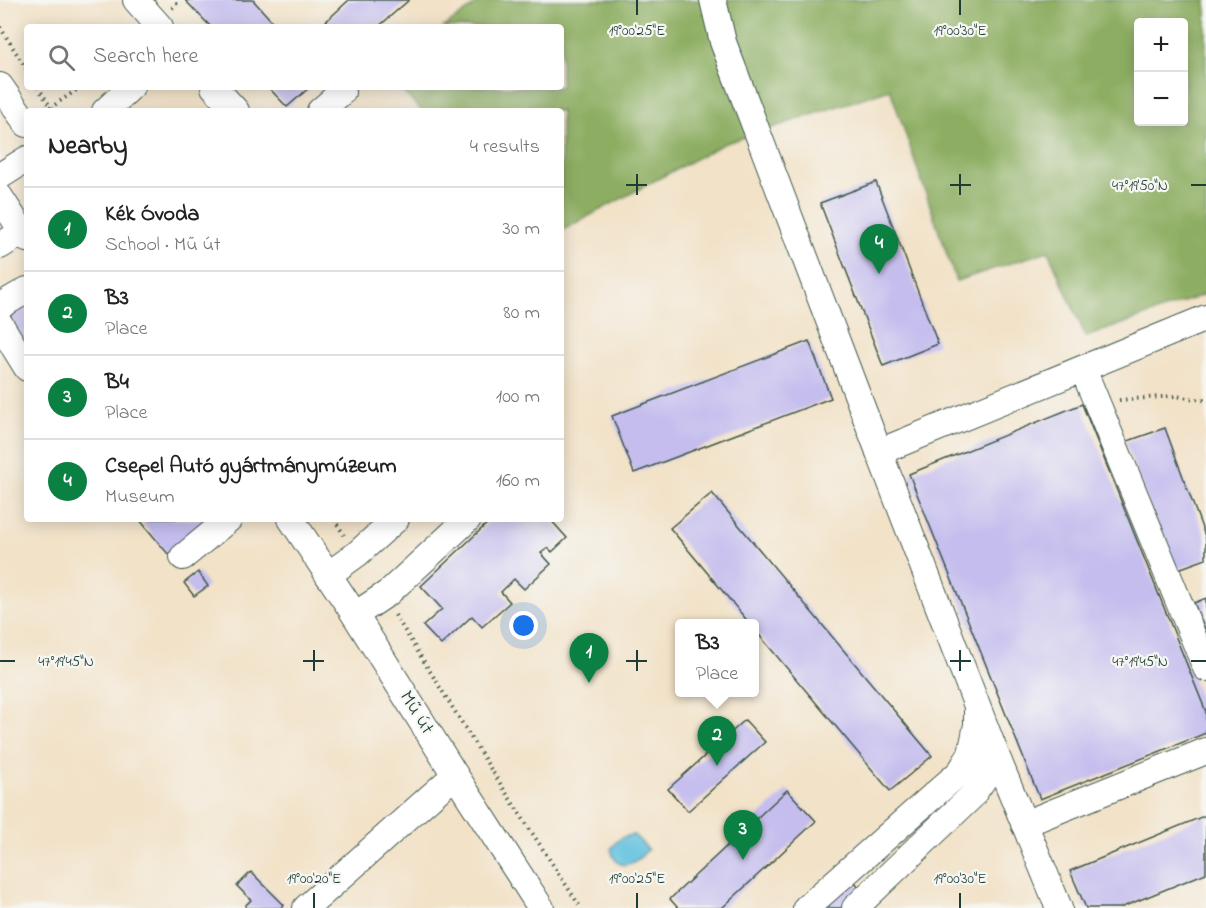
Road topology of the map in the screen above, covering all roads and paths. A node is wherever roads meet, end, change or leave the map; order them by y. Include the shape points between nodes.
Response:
1 (136, 0) edge
2 (696, 0) edge
3 (713, 0) edge
4 (157, 24) edge
5 (0, 27) edge
6 (723, 42) junction
7 (24, 65) edge
8 (0, 86) edge
9 (40, 90) edge
10 (77, 90) edge
11 (128, 90) edge
12 (217, 90) edge
13 (342, 92) dead end
14 (51, 108) edge
15 (53, 108) edge
16 (108, 108) edge
17 (233, 108) edge
18 (323, 108) edge
19 (24, 120) edge
20 (24, 161) edge
21 (0, 177) edge
22 (0, 197) edge
23 (24, 233) edge
24 (24, 235) edge
25 (0, 246) edge
26 (24, 292) edge
27 (0, 306) edge
28 (1206, 318) edge
29 (0, 324) edge
30 (24, 363) edge
31 (1083, 369) junction
32 (1097, 402) junction
33 (1206, 402) edge
34 (879, 452) junction
35 (225, 522) edge
36 (293, 522) edge
37 (393, 522) edge
38 (465, 522) edge
39 (183, 557) dead end
40 (328, 575) junction
41 (383, 596) junction
42 (355, 615) junction
43 (1206, 668) edge
44 (977, 707) junction
45 (994, 750) junction
46 (1206, 751) edge
47 (454, 775) junction
48 (1024, 824) junction
49 (306, 908) edge
50 (541, 908) edge
51 (581, 908) edge
52 (806, 908) edge
53 (855, 908) edge
54 (1059, 908) edge

1 - 4 street
2 - 6 street
3 - 6 street
5 - 7 path
6 - 34 street
8 - 19 street
9 - 14 path
10 - 15 path
11 - 16 street
12 - 17 street
13 - 18 street
20 - 21 street
22 - 23 street
24 - 25 street
26 - 27 street
28 - 31 street
29 - 30 street
31 - 32 street
31 - 34 street
32 - 33 path via 1175,396
32 - 43 street
34 - 44 street
35 - 39 street
36 - 40 street, Mű út
37 - 40 street
38 - 41 street
40 - 42 street, Mű út
41 - 42 street
41 - 51 path
42 - 47 street, Mű út
44 - 45 street
44 - 52 street via 971,754 960,772
45 - 48 street
45 - 53 street via 985,777 971,797
46 - 48 street
47 - 49 street
47 - 50 street, Mű út
48 - 54 street

